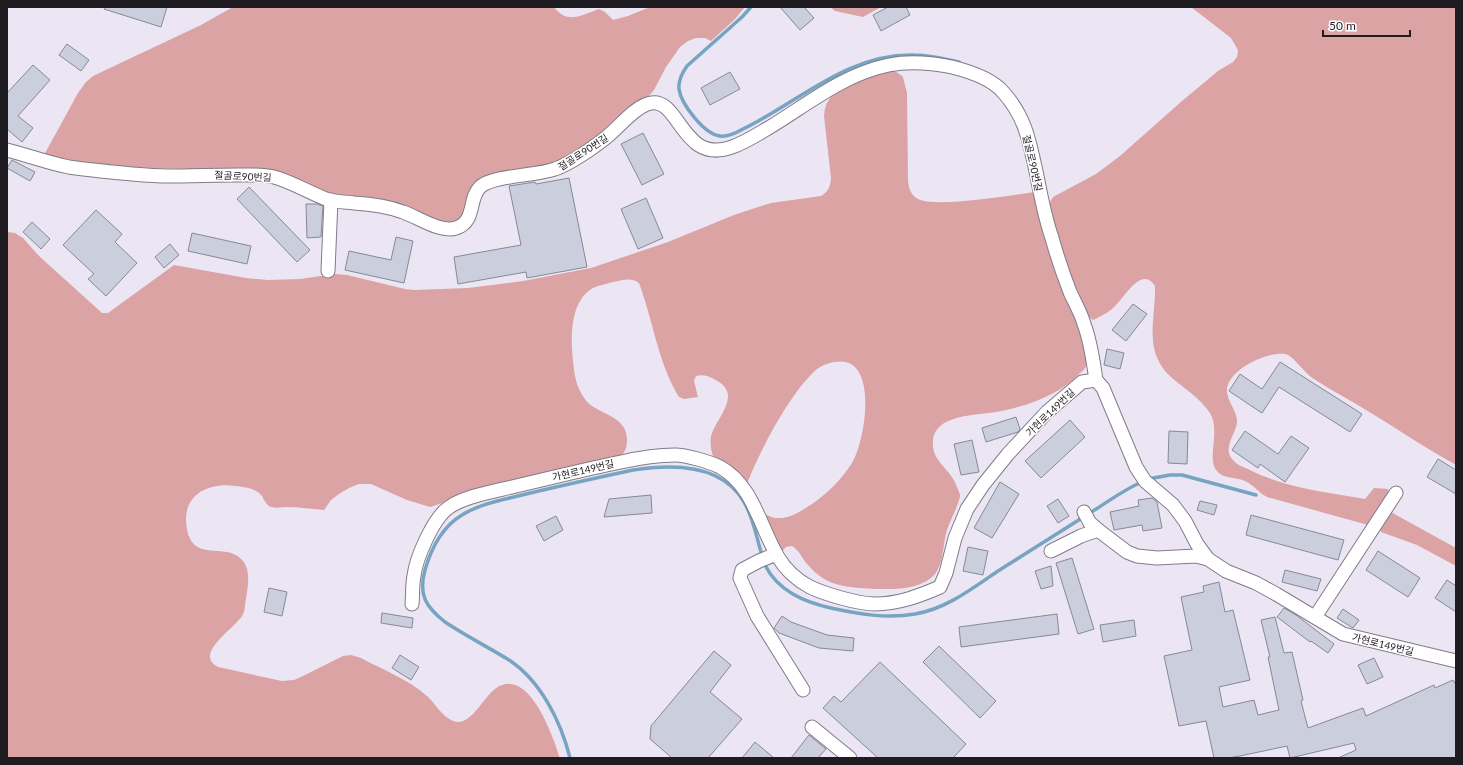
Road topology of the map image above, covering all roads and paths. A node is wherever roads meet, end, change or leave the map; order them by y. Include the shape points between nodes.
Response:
1 (7, 150) edge
2 (331, 200) junction
3 (328, 271) dead end
4 (1096, 380) junction
5 (1396, 493) dead end
6 (1084, 512) dead end
7 (1098, 530) junction
8 (1051, 550) dead end
9 (776, 554) junction
10 (1208, 560) junction
11 (412, 604) dead end
12 (1315, 617) junction
13 (1456, 661) edge
14 (803, 690) dead end
15 (812, 727) dead end
16 (850, 758) edge

1 - 2 lane, 절골로90번길 via 66,166 107,172 165,176 269,175
2 - 3 lane
2 - 4 lane, 절골로90번길 via 381,206 404,212 433,225 448,229 458,228 466,223 477,190 483,184 563,166 607,137 646,104 663,104 690,139 708,149 719,151 754,136 861,73 891,64 916,63 968,71 1001,89 1022,120 1031,145 1049,230 1061,268 1084,324
4 - 9 lane, 가현로149번길 via 1082,382 1047,412 983,484 967,509 940,587 897,602 874,604 845,599 810,587 791,574
4 - 10 lane, 가현로149번길 via 1103,388 1136,467 1145,481 1173,505
5 - 12 lane
6 - 7 lane
7 - 8 lane
7 - 10 lane via 1127,552 1137,556 1196,556
9 - 11 lane, 가현로149번길 via 751,500 739,482 720,467 676,455 649,456 457,502 435,523 422,548 414,575
9 - 14 lane via 747,566 742,570 740,578 757,616
10 - 12 lane, 가현로149번길
12 - 13 lane, 가현로149번길 via 1343,634
15 - 16 lane

